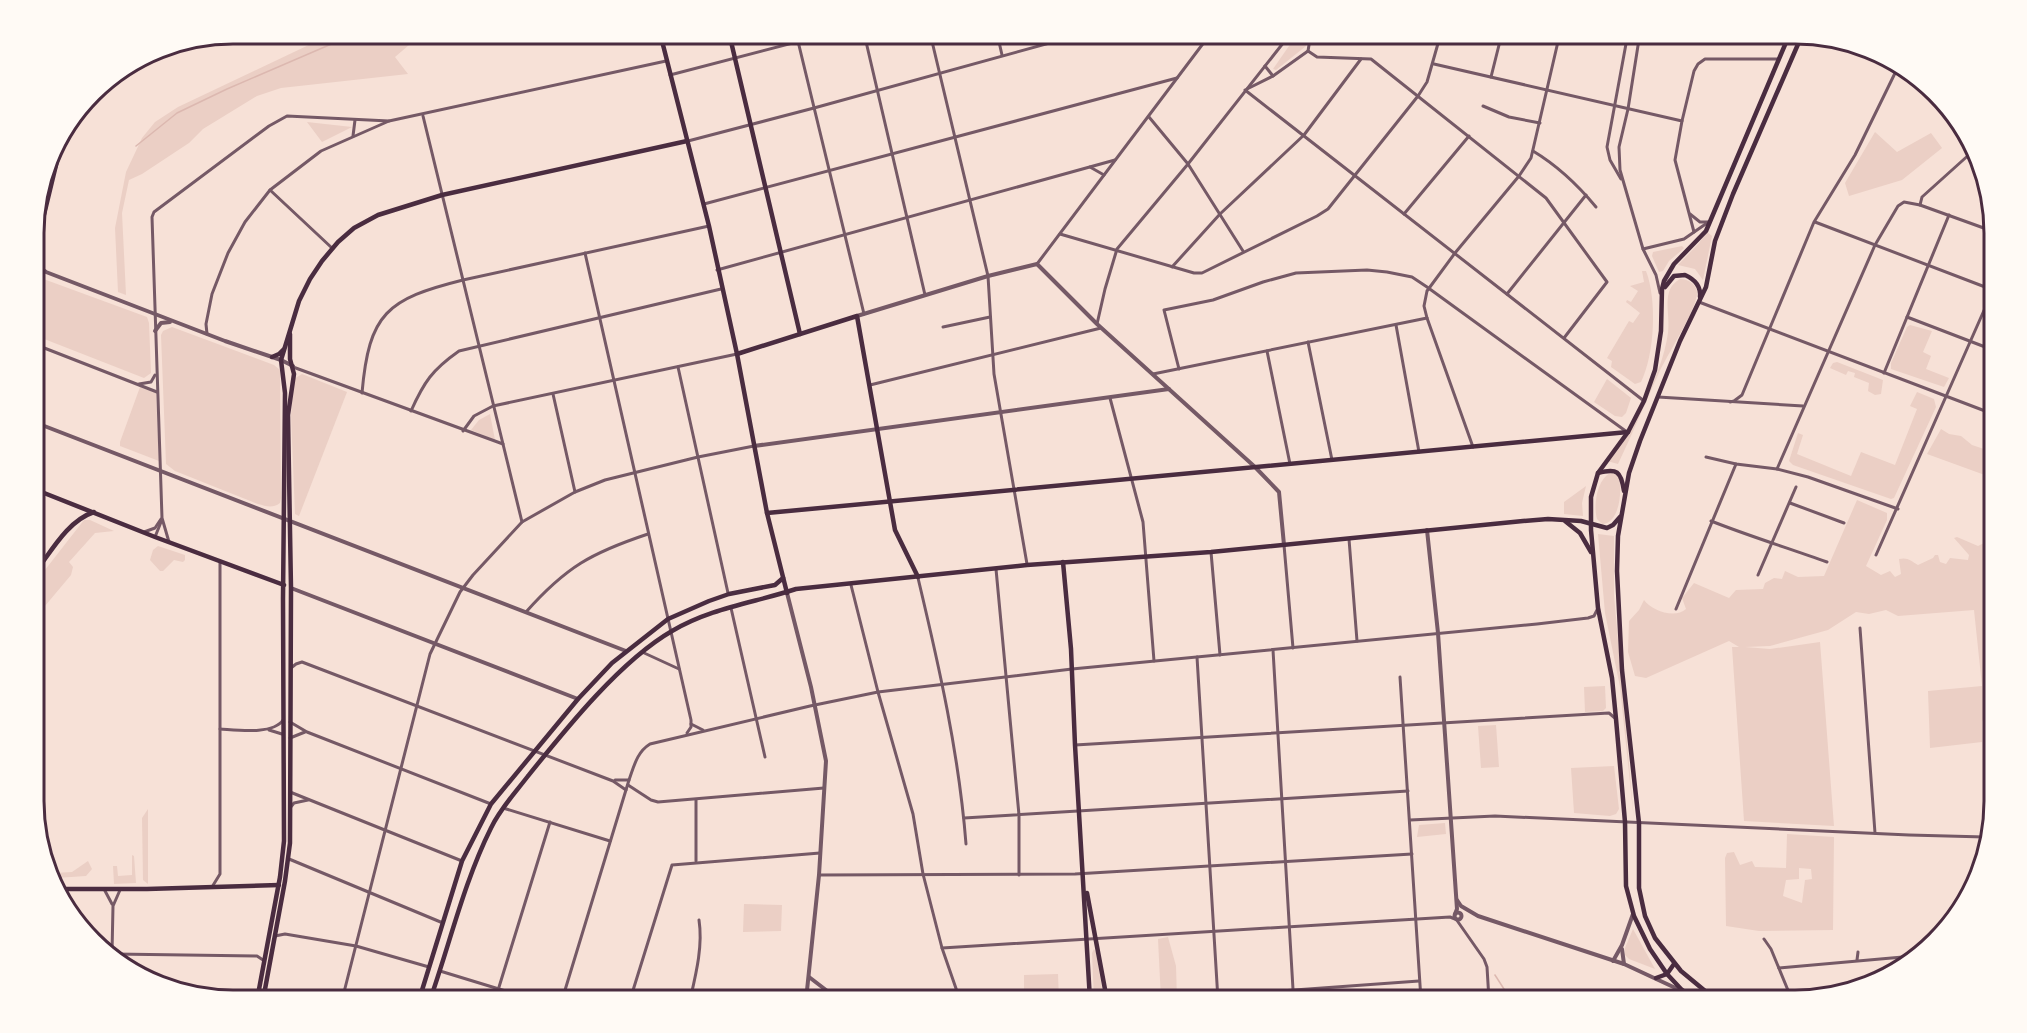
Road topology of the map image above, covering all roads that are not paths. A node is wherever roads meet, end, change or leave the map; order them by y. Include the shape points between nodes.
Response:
1 (662, 43) edge
2 (731, 43) edge
3 (794, 43) edge
4 (798, 43) edge
5 (866, 43) edge
6 (932, 43) edge
7 (999, 43) edge
8 (1048, 43) edge
9 (1203, 43) edge
10 (1283, 43) edge
11 (1309, 43) edge
12 (1439, 43) edge
13 (1500, 43) edge
14 (1558, 43) edge
15 (1626, 43) edge
16 (1638, 43) edge
17 (1786, 43) edge
18 (1798, 43) edge
19 (1308, 51) junction
20 (1002, 55) junction
21 (735, 58) junction
22 (1361, 59) junction
23 (1780, 59) junction
24 (666, 61) junction
25 (1434, 64) junction
26 (1265, 66) junction
27 (939, 73) junction
28 (1895, 73) edge
29 (670, 75) junction
30 (1273, 76) junction
31 (1491, 77) junction
32 (1177, 78) junction
33 (1161, 82) junction
34 (878, 90) junction
35 (1168, 90) junction
36 (1245, 90) junction
37 (1547, 90) junction
38 (1418, 96) junction
39 (1613, 105) junction
40 (1484, 106) dead end
41 (814, 108) junction
42 (1628, 109) junction
43 (423, 115) junction
44 (1149, 117) junction
45 (355, 120) junction
46 (1682, 121) junction
47 (389, 122) junction
48 (1540, 123) junction
49 (751, 124) junction
50 (1304, 135) junction
51 (353, 136) junction
52 (1469, 136) junction
53 (955, 137) junction
54 (687, 141) junction
55 (1533, 151) junction
56 (892, 154) junction
57 (1967, 156) edge
58 (1115, 160) junction
59 (1188, 164) junction
60 (1090, 167) junction
61 (55, 170) edge
62 (829, 171) junction
63 (1104, 175) junction
64 (1355, 175) junction
65 (1520, 176) junction
66 (1623, 182) junction
67 (766, 188) junction
68 (270, 190) junction
69 (442, 195) junction
70 (1586, 195) junction
71 (969, 200) junction
72 (703, 204) junction
73 (1920, 205) junction
74 (1596, 207) dead end
75 (45, 211) edge
76 (1689, 213) junction
77 (1220, 214) junction
78 (1404, 214) junction
79 (1949, 215) junction
80 (907, 218) junction
81 (1711, 221) junction
82 (1814, 222) junction
83 (1564, 223) junction
84 (709, 226) junction
85 (1983, 228) edge
86 (1694, 232) junction
87 (845, 234) junction
88 (1060, 234) junction
89 (1875, 245) junction
90 (333, 248) junction
91 (1117, 249) junction
92 (1643, 249) junction
93 (1243, 251) junction
94 (781, 252) junction
95 (585, 253) junction
96 (1455, 253) junction
97 (1037, 264) junction
98 (1928, 265) junction
99 (1172, 267) junction
100 (717, 270) junction
101 (44, 271) edge
102 (988, 276) junction
103 (463, 280) junction
104 (1983, 286) edge
105 (1429, 288) junction
106 (721, 289) junction
107 (1507, 294) junction
108 (925, 295) junction
109 (1699, 302) junction
110 (1662, 304) junction
111 (1983, 313) edge
112 (154, 314) junction
113 (864, 314) junction
114 (857, 316) junction
115 (599, 317) junction
116 (990, 317) junction
117 (1907, 317) junction
118 (1427, 318) junction
119 (174, 322) junction
120 (1097, 324) junction
121 (291, 325) junction
122 (1396, 325) junction
123 (943, 327) dead end
124 (1102, 328) junction
125 (1769, 329) junction
126 (155, 331) junction
127 (207, 334) junction
128 (801, 334) junction
129 (1564, 339) junction
130 (1971, 341) junction
131 (1308, 342) junction
132 (478, 346) junction
133 (1983, 346) edge
134 (44, 348) edge
135 (285, 348) junction
136 (1267, 351) junction
137 (1828, 351) junction
138 (737, 354) junction
139 (992, 355) junction
140 (272, 357) junction
141 (281, 360) junction
142 (293, 367) junction
143 (678, 367) junction
144 (1179, 369) junction
145 (156, 370) junction
146 (1884, 373) junction
147 (1153, 374) junction
148 (614, 381) junction
149 (136, 384) junction
150 (870, 385) junction
151 (1169, 389) junction
152 (157, 392) junction
153 (362, 393) junction
154 (553, 394) junction
155 (1742, 395) junction
156 (1946, 396) junction
157 (1110, 397) junction
158 (1658, 398) junction
159 (1644, 401) junction
160 (1730, 402) junction
161 (1748, 403) junction
162 (493, 406) junction
163 (1803, 406) junction
164 (1983, 410) edge
165 (411, 411) junction
166 (1000, 413) junction
167 (44, 426) edge
168 (878, 429) junction
169 (463, 431) junction
170 (1628, 432) junction
171 (503, 444) junction
172 (754, 446) junction
173 (1473, 447) junction
174 (1419, 452) junction
175 (698, 457) junction
176 (1706, 457) dead end
177 (1332, 460) junction
178 (1290, 464) junction
179 (1736, 464) junction
180 (1255, 467) junction
181 (1777, 469) junction
182 (161, 471) junction
183 (634, 473) junction
184 (1598, 473) junction
185 (1132, 479) junction
186 (1796, 487) dead end
187 (1014, 490) junction
188 (575, 492) junction
189 (44, 493) edge
190 (1625, 496) junction
191 (890, 501) junction
192 (1790, 503) junction
193 (1898, 509) junction
194 (94, 512) junction
195 (767, 513) junction
196 (1620, 517) junction
197 (162, 518) junction
198 (287, 520) junction
199 (1565, 520) junction
200 (1711, 521) junction
201 (522, 522) junction
202 (1591, 523) junction
203 (1844, 523) dead end
204 (1427, 530) junction
205 (142, 532) junction
206 (648, 534) junction
207 (155, 537) junction
208 (1349, 538) junction
209 (1773, 542) junction
210 (169, 543) junction
211 (1284, 545) junction
212 (1211, 552) junction
213 (1147, 555) junction
214 (1876, 555) dead end
215 (1593, 557) junction
216 (44, 561) edge
217 (220, 562) junction
218 (1063, 562) junction
219 (1827, 562) dead end
220 (1027, 565) junction
221 (996, 568) junction
222 (283, 572) junction
223 (1758, 575) dead end
224 (918, 577) junction
225 (783, 578) junction
226 (271, 580) junction
227 (283, 585) junction
228 (851, 585) junction
229 (291, 588) junction
230 (463, 588) junction
231 (787, 593) junction
232 (729, 594) junction
233 (731, 606) junction
234 (1598, 608) junction
235 (1676, 609) dead end
236 (526, 612) junction
237 (668, 619) junction
238 (1860, 628) dead end
239 (671, 632) junction
240 (1438, 633) junction
241 (1357, 641) junction
242 (435, 644) junction
243 (1293, 648) junction
244 (1274, 650) junction
245 (626, 651) junction
246 (642, 652) junction
247 (1220, 655) junction
248 (1197, 657) junction
249 (1154, 661) junction
250 (290, 669) junction
251 (1072, 669) junction
252 (680, 670) junction
253 (1007, 677) junction
254 (1400, 677) dead end
255 (944, 684) junction
256 (878, 692) junction
257 (578, 699) junction
258 (416, 705) junction
259 (815, 705) junction
260 (756, 719) junction
261 (1616, 719) junction
262 (283, 720) junction
263 (289, 721) junction
264 (1445, 723) junction
265 (691, 724) junction
266 (1404, 725) junction
267 (220, 729) junction
268 (267, 729) junction
269 (704, 731) junction
270 (307, 732) junction
271 (1278, 733) junction
272 (283, 734) junction
273 (685, 735) junction
274 (1203, 737) junction
275 (290, 738) junction
276 (1075, 745) junction
277 (535, 751) junction
278 (545, 755) junction
279 (765, 757) dead end
280 (401, 769) junction
281 (613, 781) junction
282 (629, 782) junction
283 (825, 788) junction
284 (626, 790) junction
285 (1408, 791) junction
286 (290, 792) junction
287 (1282, 798) junction
288 (310, 800) junction
289 (696, 800) junction
290 (1208, 803) junction
291 (491, 804) junction
292 (290, 808) junction
293 (503, 808) junction
294 (1078, 811) junction
295 (1019, 815) junction
296 (1450, 817) junction
297 (964, 818) junction
298 (1410, 820) junction
299 (550, 822) junction
300 (1625, 822) junction
301 (1639, 823) junction
302 (386, 831) junction
303 (1863, 833) junction
304 (1875, 833) junction
305 (1909, 836) junction
306 (1980, 837) edge
307 (1863, 839) dead end
308 (610, 841) junction
309 (1908, 841) dead end
310 (966, 844) dead end
311 (820, 853) junction
312 (1412, 854) junction
313 (289, 859) junction
314 (462, 861) junction
315 (696, 862) junction
316 (1285, 862) junction
317 (1211, 866) junction
318 (1083, 873) junction
319 (819, 874) junction
320 (923, 874) junction
321 (1019, 875) junction
322 (285, 881) junction
323 (278, 887) junction
324 (211, 888) junction
325 (66, 889) edge
326 (104, 889) junction
327 (120, 889) junction
328 (370, 893) junction
329 (1455, 897) junction
330 (113, 906) junction
331 (1633, 913) junction
332 (1478, 916) junction
333 (1457, 918) junction
334 (1416, 919) junction
335 (699, 920) dead end
336 (443, 923) junction
337 (1289, 926) junction
338 (1213, 931) junction
339 (275, 936) junction
340 (1096, 938) junction
341 (1087, 939) junction
342 (1764, 939) dead end
343 (1622, 945) junction
344 (356, 946) junction
345 (113, 947) edge
346 (942, 948) junction
347 (1858, 952) dead end
348 (122, 953) edge
349 (1900, 957) edge
350 (1857, 960) junction
351 (265, 961) junction
352 (1613, 961) junction
353 (1624, 964) junction
354 (1674, 964) junction
355 (429, 967) junction
356 (1779, 968) junction
357 (440, 971) junction
358 (1667, 974) junction
359 (808, 976) junction
360 (1656, 978) junction
361 (1419, 981) junction
362 (1089, 989) edge
363 (1105, 989) edge
364 (1217, 989) edge
365 (1293, 989) joint
366 (1419, 989) edge
367 (1488, 989) edge
368 (1678, 989) edge
369 (1683, 989) edge
370 (1702, 989) edge
371 (1788, 989) edge
372 (259, 990) edge
373 (265, 990) edge
374 (345, 990) edge
375 (422, 990) edge
376 (433, 990) edge
377 (499, 990) joint
378 (565, 990) edge
379 (633, 990) edge
380 (692, 990) edge
381 (807, 990) edge
382 (826, 990) edge
383 (956, 990) edge

1 - 24 main road
2 - 21 main road
3 - 21 street
4 - 41 street
5 - 34 street
6 - 27 street
7 - 20 street
8 - 20 street
9 - 32 street
10 - 26 street
11 - 19 street
12 - 25 street
13 - 31 street
14 - 37 street
15 - 39 street
16 - 42 street
17 - 23 main road
18 - 109 main road via 1733,194 1715,241 1710,273
19 - 22 street via 1317,57
19 - 30 street
20 - 27 street
21 - 29 street
21 - 49 main road
22 - 38 street via 1371,59
22 - 50 street
23 - 46 street via 1705,59 1694,71
23 - 81 main road
24 - 29 main road
24 - 43 street
25 - 31 street
25 - 38 street
26 - 30 street
26 - 36 street
27 - 34 street
27 - 53 street
28 - 82 street via 1855,155
29 - 54 main road
30 - 36 street
31 - 37 street
32 - 33 street
32 - 35 street
33 - 35 street
33 - 53 street
34 - 41 street
34 - 56 street
35 - 44 street
36 - 50 street
36 - 59 street
37 - 39 street
37 - 48 street
38 - 52 street
38 - 64 street
39 - 42 street
39 - 66 street via 1606,147
40 - 48 street via 1509,117
41 - 49 street
41 - 62 street
42 - 46 street
42 - 66 street via 1619,147
43 - 47 street
43 - 69 street
44 - 58 street
44 - 59 street
45 - 47 street
45 - 51 street
45 - 112 street via 287,116 157,208 152,217
46 - 76 street via 1675,160
47 - 51 street
48 - 55 street
49 - 54 street
49 - 67 main road
50 - 64 street
50 - 77 street
51 - 68 street via 321,151
52 - 65 street
52 - 78 street
53 - 56 street
53 - 71 street
54 - 69 main road
54 - 72 main road
55 - 65 street
55 - 70 street via 1553,163
56 - 62 street
56 - 80 street
57 - 73 street via 1922,197
58 - 60 street
58 - 63 street
59 - 77 street
59 - 91 street
60 - 63 street
60 - 71 street
61 - 75 highway
62 - 67 street
62 - 87 street
63 - 88 street
64 - 78 street
64 - 93 street via 1328,209
65 - 83 street via 1546,198
65 - 96 street
66 - 92 street
67 - 72 street
67 - 94 main road
68 - 90 street
68 - 127 street via 245,222 228,253 212,294
69 - 90 main road via 378,215 354,228
69 - 103 street
70 - 74 street
70 - 83 street
71 - 80 street
71 - 102 street
72 - 84 main road
73 - 79 street
73 - 89 street via 1904,202 1898,206
76 - 81 street via 1700,222
76 - 86 street
77 - 93 street
77 - 99 street
78 - 96 street
79 - 85 street
79 - 98 street
80 - 87 street
80 - 108 street
81 - 86 street
81 - 110 main road via 1668,273
82 - 89 street
82 - 125 street
83 - 107 street
83 - 129 street via 1607,282
84 - 95 street
84 - 100 main road
86 - 92 street via 1684,239
87 - 94 street
87 - 113 street
88 - 91 street
88 - 97 street
89 - 98 street
89 - 137 street
90 - 121 main road via 310,279
91 - 99 street
91 - 120 street
92 - 110 street via 1656,275
93 - 99 street via 1202,273
94 - 100 street
94 - 128 main road
95 - 103 street
95 - 115 street
96 - 105 street
96 - 107 street
97 - 102 street
97 - 120 street
98 - 104 street
98 - 117 street
100 - 106 main road
101 - 112 street
102 - 108 street
102 - 116 street
103 - 132 street
103 - 153 street via 401,301 383,318 373,332 366,355
105 - 118 street via 1424,298
105 - 144 street via 1412,277 1387,272 1296,273 1213,300 1164,310
105 - 170 street
106 - 115 street
106 - 138 main road
107 - 129 street
108 - 113 street
109 - 110 main road via 1696,283 1682,274 1666,283
109 - 125 street
109 - 158 main road
110 - 159 main road via 1659,356
111 - 130 street
112 - 119 street
112 - 126 street
113 - 114 street
114 - 128 main road
114 - 150 main road
115 - 132 street
115 - 148 street
116 - 123 street
116 - 139 street
117 - 130 street
117 - 146 street
118 - 122 street
118 - 173 street
119 - 126 street via 161,323
119 - 127 street
120 - 124 street
121 - 135 main road
121 - 142 main road
122 - 131 street
122 - 174 street
124 - 139 street
124 - 147 street
125 - 137 street
125 - 155 street
126 - 145 street
127 - 140 street
128 - 138 main road
129 - 159 street
130 - 133 street
130 - 156 street
131 - 136 street
131 - 177 street
132 - 162 street
132 - 165 street via 459,351 440,364 427,379
134 - 149 street
135 - 140 main road
135 - 141 main road
136 - 144 street
136 - 178 street
137 - 146 street
137 - 163 street
138 - 143 street
138 - 172 main road
139 - 150 street
139 - 166 street
140 - 141 street
141 - 142 street
141 - 198 main road
142 - 153 street
142 - 198 main road via 288,415
143 - 148 street
143 - 175 street
144 - 147 street
145 - 149 street via 151,382
145 - 152 street
146 - 156 street
147 - 151 street
148 - 154 street
148 - 183 street
149 - 152 street
150 - 168 main road
151 - 157 street
151 - 180 street
152 - 182 street
153 - 165 street
154 - 162 street
154 - 188 street
155 - 160 street
155 - 161 street
156 - 164 street
156 - 193 street
157 - 166 street
157 - 185 street
158 - 160 street
158 - 190 main road via 1631,466
159 - 170 main road
160 - 161 street
161 - 163 street
162 - 169 street via 474,416
162 - 171 street
163 - 181 street
165 - 169 street
166 - 168 street
166 - 187 street
167 - 182 street
168 - 172 street
168 - 191 main road
169 - 171 street
170 - 173 main road
170 - 184 main road
171 - 201 street
172 - 175 street
172 - 195 main road
173 - 174 main road
174 - 177 main road
175 - 183 street
175 - 232 street
176 - 179 street
177 - 178 main road
178 - 180 main road
179 - 181 street
179 - 200 street
180 - 185 main road
180 - 211 street via 1279,492
181 - 193 street
182 - 197 street
182 - 198 street
183 - 188 street
183 - 206 street
184 - 190 main road via 1617,472
184 - 202 main road via 1591,497
185 - 187 main road
185 - 213 street
186 - 192 street
187 - 191 main road
187 - 220 street
188 - 201 street
189 - 194 main road
190 - 196 main road
191 - 195 main road
191 - 224 main road via 895,530
192 - 203 street
192 - 209 street
193 - 214 street
194 - 205 main road
194 - 216 main road via 73,524
195 - 225 main road
196 - 202 main road via 1606,528
196 - 301 main road via 1617,571 1622,670
197 - 205 street via 155,528
197 - 207 street
197 - 210 street
198 - 222 main road
198 - 229 main road
198 - 230 street
199 - 202 main road
199 - 204 main road
199 - 215 main road via 1580,533
200 - 209 street
200 - 235 street
201 - 230 street
202 - 215 main road
204 - 208 main road
204 - 240 street
205 - 207 main road
206 - 236 street via 585,559 561,575
206 - 237 street
207 - 210 main road
208 - 211 main road
208 - 241 street
209 - 219 street
209 - 223 street
210 - 217 main road
211 - 212 main road
211 - 243 street
212 - 213 main road
212 - 247 street
213 - 218 main road
213 - 249 street
215 - 234 main road
217 - 226 main road
217 - 267 street
218 - 220 main road
218 - 251 main road
220 - 221 main road
221 - 224 main road
221 - 253 street
222 - 226 main road
222 - 227 main road
224 - 228 main road
224 - 255 street
225 - 231 main road
225 - 232 main road via 775,585
226 - 227 main road
227 - 229 main road
227 - 262 main road
228 - 231 main road
228 - 256 street
229 - 242 street
229 - 250 main road
230 - 236 street
230 - 242 street
231 - 233 main road
231 - 259 street
232 - 237 main road
233 - 239 main road
233 - 260 street
234 - 240 street via 1588,618
234 - 261 main road
236 - 245 street
237 - 239 street
237 - 245 main road
238 - 304 street
239 - 246 main road
239 - 252 street
240 - 241 street
240 - 264 street
241 - 243 street
242 - 257 street
242 - 258 street
243 - 244 street
244 - 247 street
244 - 271 street
245 - 257 main road
246 - 252 street
246 - 278 main road
247 - 248 street
248 - 249 street
248 - 274 street
249 - 251 street
250 - 258 street via 302,662
250 - 263 main road
251 - 253 street
251 - 276 main road
252 - 265 street
253 - 255 street
253 - 295 street
254 - 266 street
255 - 256 street
255 - 297 street
256 - 259 street
256 - 320 street via 913,814
257 - 277 main road
258 - 277 street
258 - 280 street
259 - 260 street
259 - 283 street via 826,761
260 - 269 street
260 - 279 street
261 - 264 street via 1609,713
261 - 300 main road
262 - 268 street via 277,727
262 - 272 main road
263 - 270 street
263 - 275 main road
264 - 266 street
264 - 296 street
265 - 269 street
265 - 273 street
266 - 271 street
266 - 285 street
267 - 268 street
267 - 324 street via 220,874
268 - 272 street
269 - 273 street
270 - 275 street
270 - 280 street
271 - 274 street
271 - 287 street
272 - 323 main road via 284,841
273 - 282 street via 643,748
274 - 276 street
274 - 290 street
275 - 286 main road
276 - 294 main road
277 - 278 street
277 - 291 main road
278 - 281 street
278 - 293 main road
280 - 291 street
280 - 302 street
281 - 282 street
281 - 284 street
282 - 284 street
282 - 289 street via 654,802
283 - 289 street
283 - 311 street
284 - 308 street
285 - 287 street
285 - 298 street
286 - 288 street
286 - 292 main road
287 - 290 street
287 - 316 street
288 - 292 street
288 - 302 street
289 - 315 street
290 - 294 street
290 - 317 street
291 - 314 main road
292 - 313 main road
293 - 299 street
293 - 357 main road via 477,859
294 - 295 street
294 - 318 main road
295 - 297 street
295 - 321 street
296 - 298 street
296 - 300 street
296 - 329 street
297 - 310 street
298 - 312 street
299 - 308 street
299 - 377 street
300 - 301 street
300 - 331 main road via 1626,886
301 - 303 street
301 - 354 main road via 1639,888 1645,916
302 - 314 street
302 - 328 street
303 - 304 street
303 - 307 street
304 - 305 street
305 - 306 street
305 - 309 street
308 - 378 street
311 - 315 street
311 - 319 street
312 - 316 street
312 - 334 street
313 - 322 main road
313 - 328 street
314 - 336 main road
315 - 379 street via 671,866
316 - 317 street
316 - 337 street
317 - 318 street
317 - 338 street
318 - 321 street
318 - 340 main road
318 - 341 main road
319 - 320 street
319 - 359 street
320 - 321 street
320 - 346 street
322 - 323 main road
322 - 339 main road
323 - 324 main road
323 - 351 main road
324 - 327 main road
325 - 326 main road
326 - 327 main road
326 - 330 street
327 - 330 street
328 - 336 street
328 - 344 street
329 - 332 street via 1461,906
329 - 333 street
330 - 345 street
331 - 343 street
331 - 358 main road
332 - 333 street
332 - 352 street
333 - 334 street
333 - 367 street via 1484,959
334 - 337 street
334 - 361 street
335 - 380 street via 701,932
336 - 355 main road
337 - 338 street
337 - 365 street
338 - 340 street
338 - 364 street
339 - 344 street via 285,934
339 - 373 main road
340 - 341 street
340 - 363 main road
341 - 346 street
341 - 362 main road
342 - 356 street
343 - 352 street
343 - 353 street
344 - 355 street
344 - 374 street
346 - 383 street
347 - 350 street
348 - 351 street via 257,956
349 - 350 street
350 - 356 street
351 - 372 main road
352 - 353 street
353 - 360 street
354 - 358 main road
354 - 370 main road
355 - 375 main road
356 - 371 street
357 - 376 main road
357 - 377 street
358 - 360 main road
358 - 369 main road
359 - 381 street
359 - 382 street
360 - 368 street
361 - 365 street
361 - 366 street

